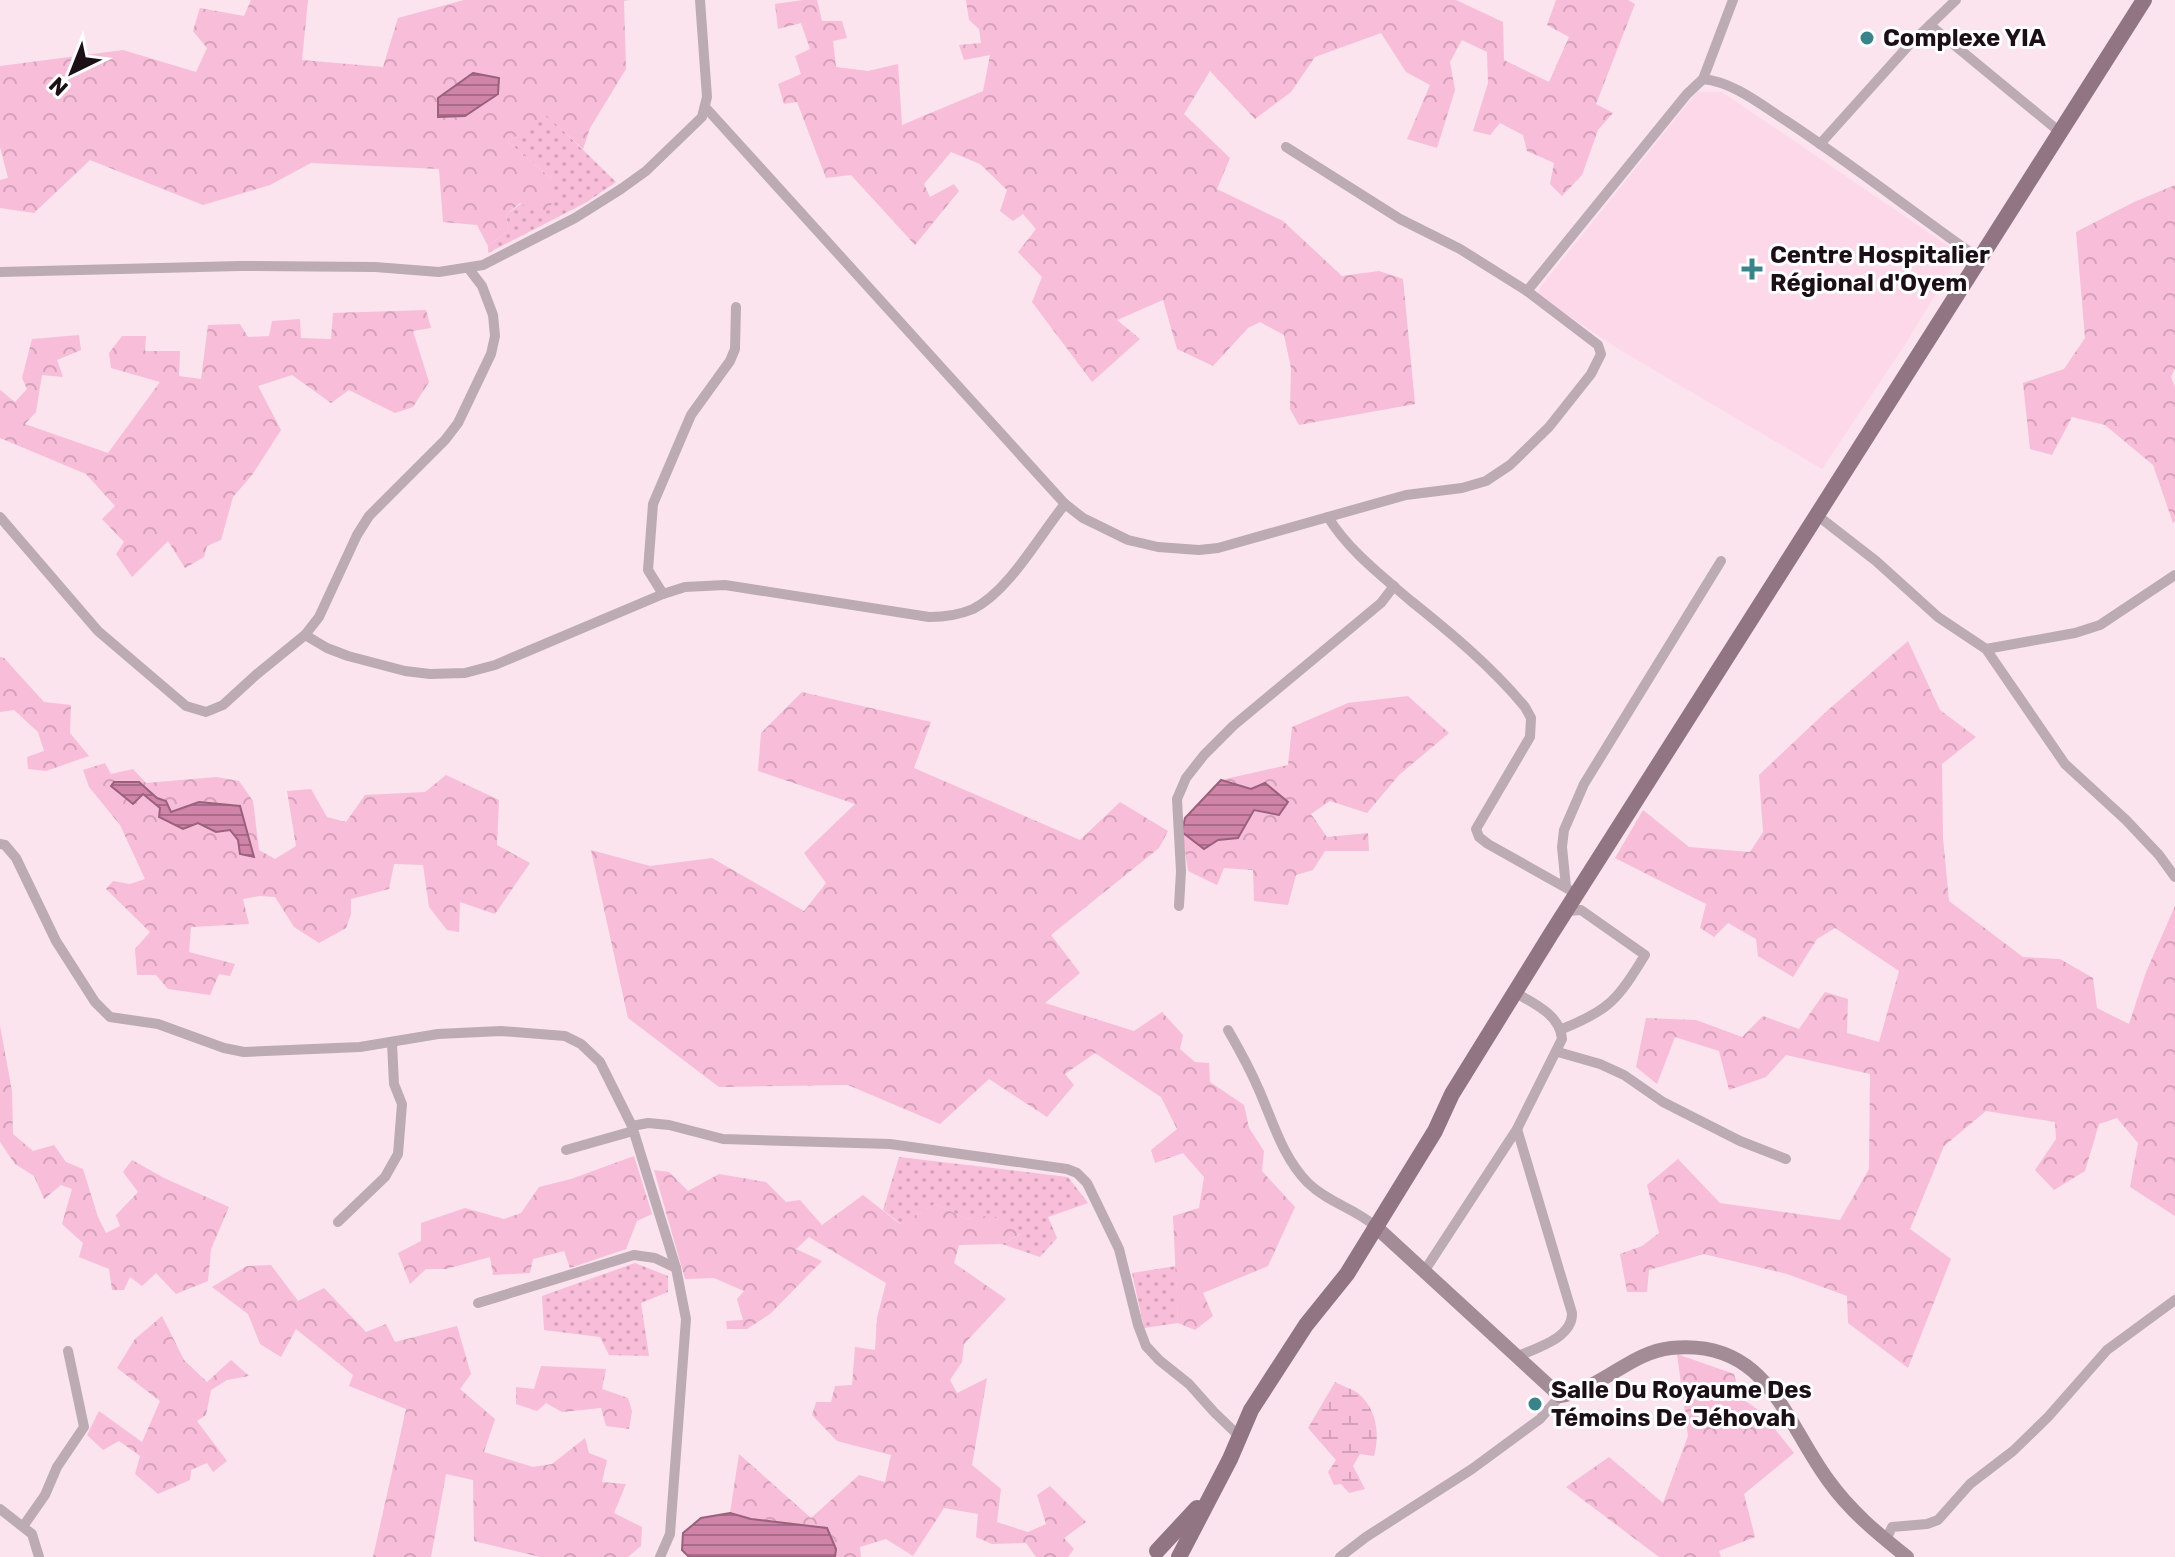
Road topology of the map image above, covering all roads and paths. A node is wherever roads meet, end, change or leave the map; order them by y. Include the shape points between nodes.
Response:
1 (700, 0) edge
2 (1733, 0) edge
3 (1956, 0) edge
4 (2144, 0) edge
5 (1930, 25) junction
6 (1703, 79) junction
7 (706, 108) junction
8 (2061, 133) junction
9 (1820, 144) junction
10 (1286, 147) dead end
11 (1981, 260) junction
12 (469, 269) junction
13 (0, 272) edge
14 (1527, 291) junction
15 (736, 307) dead end
16 (1065, 504) junction
17 (1818, 516) junction
18 (0, 517) edge
19 (1328, 517) junction
20 (1721, 561) dead end
21 (2175, 575) edge
22 (1394, 586) junction
23 (663, 594) junction
24 (305, 635) junction
25 (1986, 649) junction
26 (0, 844) edge
27 (2175, 877) edge
28 (1572, 891) junction
29 (1179, 906) dead end
30 (1566, 911) junction
31 (1516, 993) junction
32 (1562, 1029) junction
33 (1228, 1030) dead end
34 (392, 1043) junction
35 (1558, 1052) junction
36 (632, 1128) junction
37 (1517, 1129) junction
38 (566, 1150) dead end
39 (1786, 1159) dead end
40 (338, 1222) dead end
41 (1375, 1226) junction
42 (676, 1268) junction
43 (1425, 1270) junction
44 (2175, 1300) edge
45 (478, 1303) dead end
46 (68, 1351) dead end
47 (1516, 1357) junction
48 (1560, 1396) junction
49 (1240, 1437) junction
50 (1212, 1492) junction
51 (0, 1509) edge
52 (24, 1525) junction
53 (1886, 1540) junction
54 (1156, 1555) edge
55 (39, 1557) edge
56 (660, 1557) edge
57 (1179, 1557) edge
58 (1340, 1557) edge
59 (1907, 1557) edge

1 - 7 street
2 - 6 street
3 - 5 street
4 - 8 main road
5 - 8 street
5 - 9 street
6 - 9 street via 1748,96
6 - 14 street
7 - 12 street via 675,146 621,189 575,218
7 - 16 street
8 - 11 main road
9 - 11 street
10 - 14 street
11 - 17 main road
12 - 13 street via 240,266
12 - 24 street via 482,286 495,336 477,387 445,440 369,516
14 - 19 street via 1598,345 1601,354 1549,427 1486,481 1406,495
15 - 23 street via 730,361 691,415 653,504 648,570
16 - 19 street via 1128,540 1185,550 1218,548
16 - 23 street via 998,590 962,613 929,617 725,585
17 - 25 street via 1938,617
17 - 28 main road
18 - 24 street via 98,631 197,711 223,705
19 - 22 street
20 - 28 street via 1584,784 1562,847
21 - 25 street via 2100,625
22 - 28 street via 1453,635 1531,718 1530,737 1476,829 1479,837
22 - 29 street via 1381,603 1233,726 1186,778 1177,799
23 - 24 street via 465,673 405,671 348,656
25 - 27 street via 2065,764 2126,820
26 - 34 street via 16,858 56,941 110,1017 158,1024 244,1052
28 - 30 main road
30 - 31 main road
30 - 32 street via 1581,910 1645,955 1606,1009
31 - 32 street via 1543,1009
31 - 41 main road
32 - 35 street
33 - 41 street via 1276,1135 1306,1181
34 - 36 street via 501,1031 565,1036 600,1062
34 - 40 street via 394,1084 402,1104 398,1154 385,1177
35 - 37 street
35 - 39 street via 1624,1075 1663,1102
36 - 38 street
36 - 42 street
36 - 49 street via 648,1123 723,1139 890,1144 1077,1173 1119,1249 1146,1346
37 - 43 street
37 - 47 street via 1573,1322 1558,1337
41 - 43 main road
41 - 49 main road via 1251,1410
42 - 45 street via 634,1255
42 - 56 street via 686,1319 683,1388 670,1534
43 - 47 main road
44 - 53 street via 2107,1350 2048,1417 1970,1484 1938,1520 1892,1527
46 - 52 street via 84,1427
47 - 48 main road
48 - 53 main road via 1666,1348 1703,1347 1725,1355 1772,1388 1826,1478
48 - 58 street via 1540,1419 1472,1469
49 - 50 main road
50 - 54 main road
50 - 57 main road
51 - 52 street
52 - 55 street
53 - 59 main road

